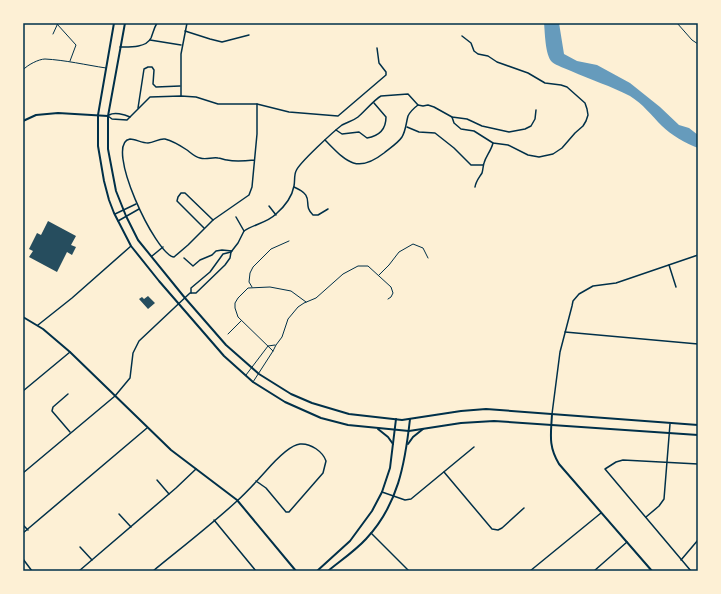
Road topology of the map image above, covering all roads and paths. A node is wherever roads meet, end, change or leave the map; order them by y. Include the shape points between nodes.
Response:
1 (114, 23) edge
2 (125, 23) edge
3 (157, 23) edge
4 (187, 23) edge
5 (677, 23) edge
6 (58, 24) edge
7 (185, 31) junction
8 (53, 34) dead end
9 (249, 35) dead end
10 (462, 36) dead end
11 (150, 40) junction
12 (698, 44) edge
13 (181, 45) junction
14 (120, 47) junction
15 (377, 48) dead end
16 (70, 62) junction
17 (106, 68) junction
18 (23, 70) edge
19 (180, 86) junction
20 (180, 96) junction
21 (374, 103) junction
22 (256, 104) junction
23 (418, 105) junction
24 (138, 109) junction
25 (536, 110) dead end
26 (98, 115) junction
27 (108, 116) junction
28 (130, 117) junction
29 (452, 117) junction
30 (23, 121) edge
31 (407, 127) junction
32 (336, 130) junction
33 (325, 140) junction
34 (494, 143) junction
35 (254, 160) junction
36 (483, 165) junction
37 (294, 187) junction
38 (475, 187) dead end
39 (136, 204) junction
40 (269, 206) dead end
41 (139, 209) junction
42 (328, 209) dead end
43 (123, 210) junction
44 (114, 214) junction
45 (276, 215) junction
46 (126, 216) junction
47 (236, 217) dead end
48 (213, 220) junction
49 (118, 221) junction
50 (204, 228) junction
51 (244, 231) junction
52 (289, 241) dead end
53 (131, 246) junction
54 (163, 247) junction
55 (231, 252) junction
56 (698, 255) edge
57 (151, 256) junction
58 (184, 258) dead end
59 (428, 258) dead end
60 (669, 265) junction
61 (378, 275) junction
62 (253, 287) junction
63 (676, 287) dead end
64 (191, 293) junction
65 (185, 298) junction
66 (388, 299) dead end
67 (306, 302) junction
68 (179, 304) junction
69 (23, 316) edge
70 (242, 320) junction
71 (38, 325) junction
72 (565, 332) junction
73 (228, 334) dead end
74 (698, 344) edge
75 (276, 345) junction
76 (268, 346) junction
77 (274, 351) junction
78 (70, 352) junction
79 (251, 368) junction
80 (259, 374) junction
81 (246, 375) junction
82 (253, 382) junction
83 (23, 391) edge
84 (68, 394) dead end
85 (114, 396) junction
86 (552, 414) junction
87 (396, 419) junction
88 (410, 419) junction
89 (552, 424) junction
90 (670, 424) junction
91 (698, 425) edge
92 (147, 428) junction
93 (378, 428) junction
94 (424, 428) junction
95 (395, 431) junction
96 (409, 431) junction
97 (70, 432) junction
98 (669, 433) junction
99 (698, 435) edge
100 (393, 444) junction
101 (407, 445) junction
102 (474, 447) dead end
103 (667, 462) junction
104 (698, 464) edge
105 (196, 469) junction
106 (444, 472) junction
107 (23, 473) edge
108 (158, 480) dead end
109 (256, 481) junction
110 (382, 492) junction
111 (169, 494) junction
112 (393, 496) junction
113 (237, 500) junction
114 (524, 508) dead end
115 (602, 512) junction
116 (120, 514) dead end
117 (646, 517) junction
118 (214, 520) junction
119 (23, 525) edge
120 (131, 527) junction
121 (28, 530) junction
122 (371, 533) junction
123 (23, 534) edge
124 (698, 540) edge
125 (627, 542) junction
126 (80, 547) dead end
127 (23, 559) edge
128 (92, 560) junction
129 (682, 560) junction
130 (32, 571) edge
131 (79, 571) edge
132 (153, 571) edge
133 (256, 571) edge
134 (296, 571) edge
135 (317, 571) edge
136 (328, 571) edge
137 (410, 571) edge
138 (530, 571) edge
139 (594, 571) edge
140 (652, 571) edge
141 (691, 571) edge

1 - 17 main road
2 - 14 main road
3 - 11 street
4 - 7 street
5 - 12 path
6 - 8 lane
6 - 16 lane via 76,45
7 - 9 street via 222,42
7 - 13 street
10 - 34 street via 471,43 478,54 528,73 545,83 567,87 582,100 587,109 583,126 553,154 539,157 528,155 508,145
11 - 13 street
11 - 14 street via 143,45
13 - 19 street
14 - 27 main road
15 - 22 street via 379,63 386,75 338,116 279,111
16 - 17 lane
16 - 18 lane via 44,59 25,66
17 - 26 main road
19 - 20 street
19 - 24 street via 156,87 153,84 154,70 152,67 145,68
20 - 22 street via 200,97 218,104
20 - 24 street via 150,97
21 - 23 street via 381,96 404,93 410,95
21 - 32 street via 355,119
21 - 32 street via 386,117 381,132 369,138 359,132 342,134
22 - 35 street via 257,134
23 - 29 street via 434,107
23 - 31 street via 408,116
24 - 28 street
25 - 29 street via 531,126 510,132
26 - 27 main road
26 - 30 main road via 42,114
26 - 44 main road via 98,146 102,172
27 - 28 street via 126,114
27 - 28 street via 122,121
27 - 43 main road via 108,150 116,191
29 - 34 street via 461,129 479,133
31 - 33 street via 402,138 393,146 381,156 364,164 352,164
31 - 36 street via 419,132 435,133 471,165
32 - 33 street
33 - 37 street via 296,170
34 - 36 street
35 - 39 street via 201,159 165,139 148,143 128,140 123,146 122,156
35 - 48 street via 249,195
36 - 38 street
37 - 42 street via 308,197 309,209 313,215
37 - 45 street
39 - 41 street
39 - 43 street
40 - 45 street
41 - 46 street
41 - 54 street
43 - 44 street
43 - 46 main road
44 - 49 main road
45 - 51 street
46 - 49 street
46 - 57 main road via 138,240
47 - 51 street
48 - 50 street
48 - 50 street via 185,194 181,194 177,201
49 - 53 main road
50 - 54 street via 177,255 171,256
51 - 55 street
52 - 62 lane via 271,249 253,267 249,282
53 - 68 main road
53 - 71 street
54 - 57 street
55 - 58 street via 216,251 193,266
55 - 64 street via 230,258 219,271 196,293
55 - 64 street via 219,258 215,268 190,288
56 - 60 street
57 - 65 main road
59 - 61 lane via 423,248 413,244 399,252 389,266
60 - 63 street
60 - 72 street via 584,290 573,301
61 - 66 lane via 391,288 392,297
61 - 67 lane via 368,266 358,266 334,280 316,298
62 - 67 lane via 282,288
62 - 70 lane via 242,293 235,303 238,317
64 - 65 street
65 - 68 street
65 - 79 main road
67 - 75 lane via 288,319 282,337
68 - 81 main road via 224,356
68 - 85 street via 139,341 133,353 130,378
69 - 71 main road
70 - 73 lane
70 - 76 lane
71 - 78 main road
72 - 74 street
72 - 86 street
75 - 76 lane
75 - 77 lane
76 - 77 lane
76 - 79 lane
77 - 80 lane
78 - 83 street
78 - 85 main road
79 - 80 main road
79 - 81 lane
80 - 82 lane
80 - 87 main road via 291,394 322,407 348,414
81 - 82 main road
82 - 93 main road via 285,402 321,418 348,425
84 - 97 street via 52,410
85 - 92 main road
85 - 97 street
86 - 88 main road via 482,409
86 - 89 main road
86 - 90 main road
87 - 88 main road
87 - 95 main road
88 - 96 main road
89 - 94 main road via 482,421
89 - 98 main road
89 - 115 main road via 550,441 556,458
90 - 91 main road
90 - 98 street
92 - 105 main road
92 - 121 street
93 - 95 main road
93 - 100 main road
94 - 96 main road
94 - 101 main road
95 - 96 main road
95 - 100 main road
96 - 101 main road
97 - 107 street
98 - 99 main road
98 - 103 street
100 - 110 main road via 390,470
101 - 112 main road
102 - 106 street
103 - 104 street
103 - 117 street via 664,499
103 - 117 street via 623,460 605,469
105 - 111 street
105 - 113 main road
106 - 112 street via 411,499
106 - 114 street via 492,529 502,528
108 - 111 street
109 - 109 street via 270,492 286,512 289,512 323,474 326,463 317,449 295,445
109 - 113 street
110 - 112 street
110 - 135 main road via 350,541
111 - 120 street
112 - 122 main road
113 - 118 street
113 - 134 main road
115 - 125 main road
115 - 138 street
116 - 120 street
117 - 129 street
118 - 132 street
118 - 133 street
119 - 121 street
120 - 128 street
121 - 123 street
122 - 136 main road
122 - 137 street
124 - 129 street
125 - 139 street
125 - 140 main road
126 - 128 street
127 - 130 street
128 - 131 street
129 - 141 street

